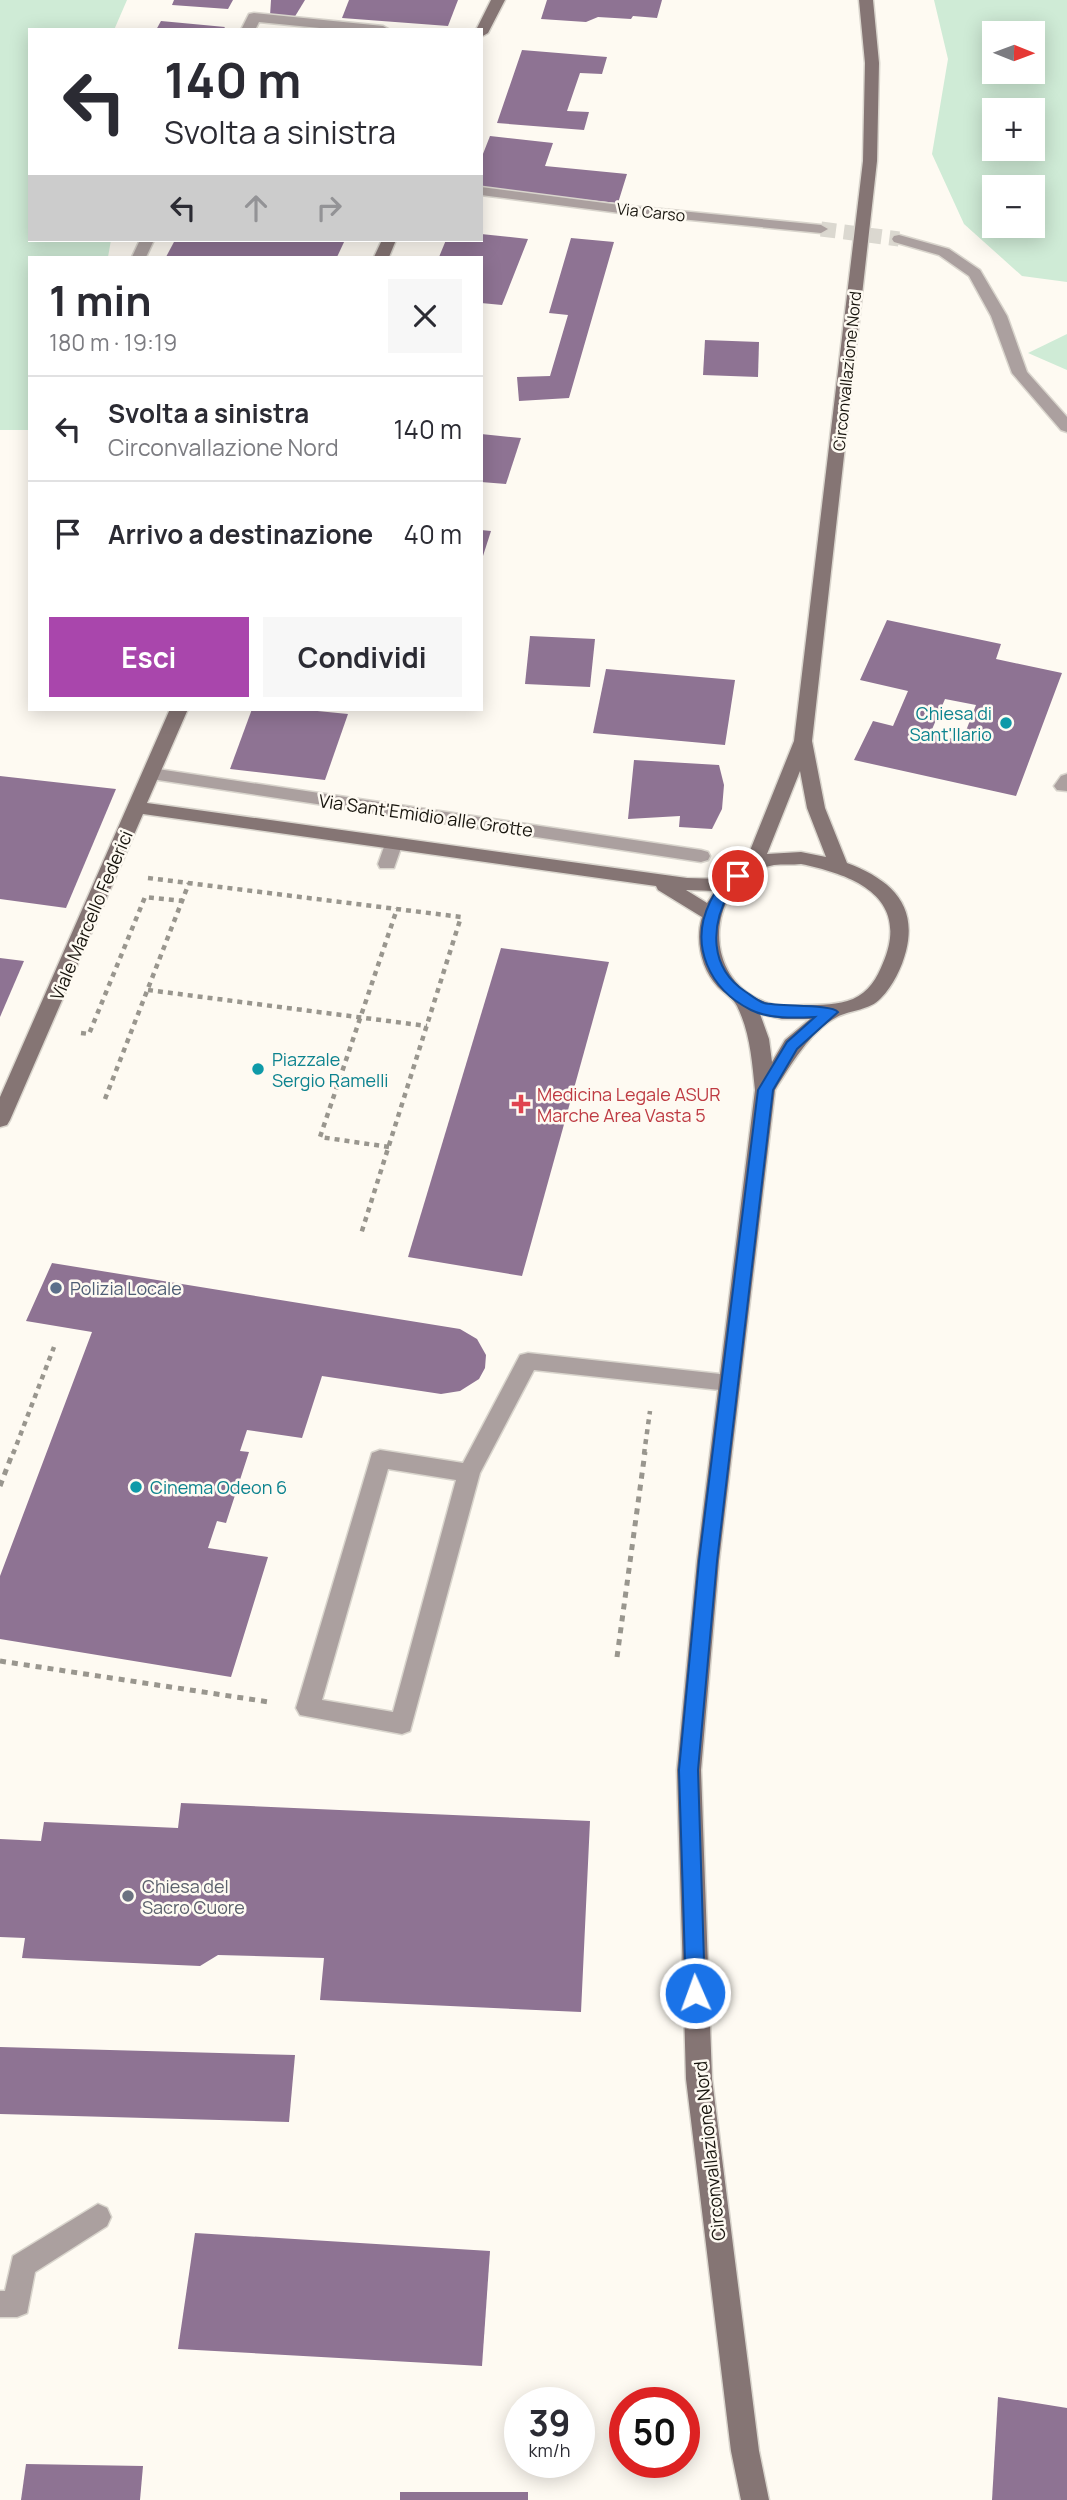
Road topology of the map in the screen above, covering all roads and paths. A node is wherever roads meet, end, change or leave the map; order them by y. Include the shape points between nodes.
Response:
1 (498, 0) edge
2 (866, 0) edge
3 (251, 24) edge
4 (339, 28) edge
5 (483, 29) edge
6 (483, 191) edge
7 (821, 229) tunnel mouth
8 (899, 239) tunnel mouth
9 (1067, 426) edge
10 (178, 711) edge
11 (803, 741) junction
12 (151, 775) junction
13 (137, 807) junction
14 (333, 834) junction
15 (415, 845) junction
16 (701, 856) dead end
17 (838, 864) junction
18 (752, 868) junction
19 (644, 876) junction
20 (162, 880) dead end
21 (189, 883) junction
22 (726, 885) junction
23 (183, 901) junction
24 (397, 909) junction
25 (712, 914) junction
26 (148, 990) junction
27 (744, 998) junction
28 (831, 1012) junction
29 (360, 1018) junction
30 (427, 1026) junction
31 (42, 1028) junction
32 (765, 1090) junction
33 (105, 1099) dead end
34 (0, 1120) edge
35 (389, 1147) junction
36 (361, 1234) dead end
37 (54, 1346) dead end
38 (655, 1375) junction
39 (729, 1383) junction
40 (469, 1473) junction
41 (0, 1486) edge
42 (617, 1657) dead end
43 (0, 1661) edge
44 (307, 1708) junction
45 (98, 2217) dead end
46 (0, 2304) edge
47 (745, 2451) junction
48 (744, 2500) edge
49 (755, 2500) edge

1 - 5 main road
2 - 11 main road, Circonvallazione Nord via 872,63 870,161
3 - 4 street
6 - 7 street, Via Carso
8 - 9 street via 944,252 975,273 999,316 1020,373
10 - 12 main road, Viale Marcello Federici
11 - 17 main road, Circonvallazione Nord via 816,808
11 - 18 main road, Circonvallazione Nord
12 - 13 main road, Viale Marcello Federici
12 - 16 street, Via Sant'Emidio alle Grotte
13 - 14 main road, Via Sant'Emidio alle Grotte
13 - 31 main road, Viale Marcello Federici
14 - 15 main road, Via Sant'Emidio alle Grotte
14 - 15 main road, Via Sant'Emidio alle Grotte via 389,856
15 - 19 main road, Via Sant'Emidio alle Grotte
17 - 18 main road, Circonvallazione Nord via 801,858 769,860
17 - 28 main road, Circonvallazione Nord via 876,883 894,907 900,931 887,977 870,999
18 - 22 main road, Circonvallazione Nord
19 - 22 main road, Via Sant'Emidio alle Grotte
19 - 25 main road, Via Sant'Emidio alle Grotte
20 - 21 path
21 - 23 path
21 - 24 path
22 - 25 main road, Circonvallazione Nord
23 - 26 path
23 - 31 path via 145,897 89,1034
24 - 29 path
24 - 30 path via 461,917
25 - 27 main road, Circonvallazione Nord via 707,939 711,959 730,989
26 - 29 path
26 - 33 path
27 - 28 main road, Circonvallazione Nord via 757,1007 790,1013
27 - 32 main road, Circonvallazione Nord via 759,1040
28 - 32 main road, Circonvallazione Nord via 792,1045
29 - 30 path
29 - 35 path via 320,1137
30 - 35 path
31 - 34 main road, Viale Marcello Federici
32 - 39 main road, Circonvallazione Nord
35 - 36 path
37 - 41 path
38 - 39 street
38 - 40 street via 528,1361
38 - 42 path
39 - 47 main road, Circonvallazione Nord via 703,1617 689,1806 699,2079
40 - 44 street via 380,1459
40 - 44 street via 402,1724
43 - 44 path
45 - 46 street via 23,2265 17,2304
47 - 48 main road
47 - 49 main road, Circonvallazione Nord

